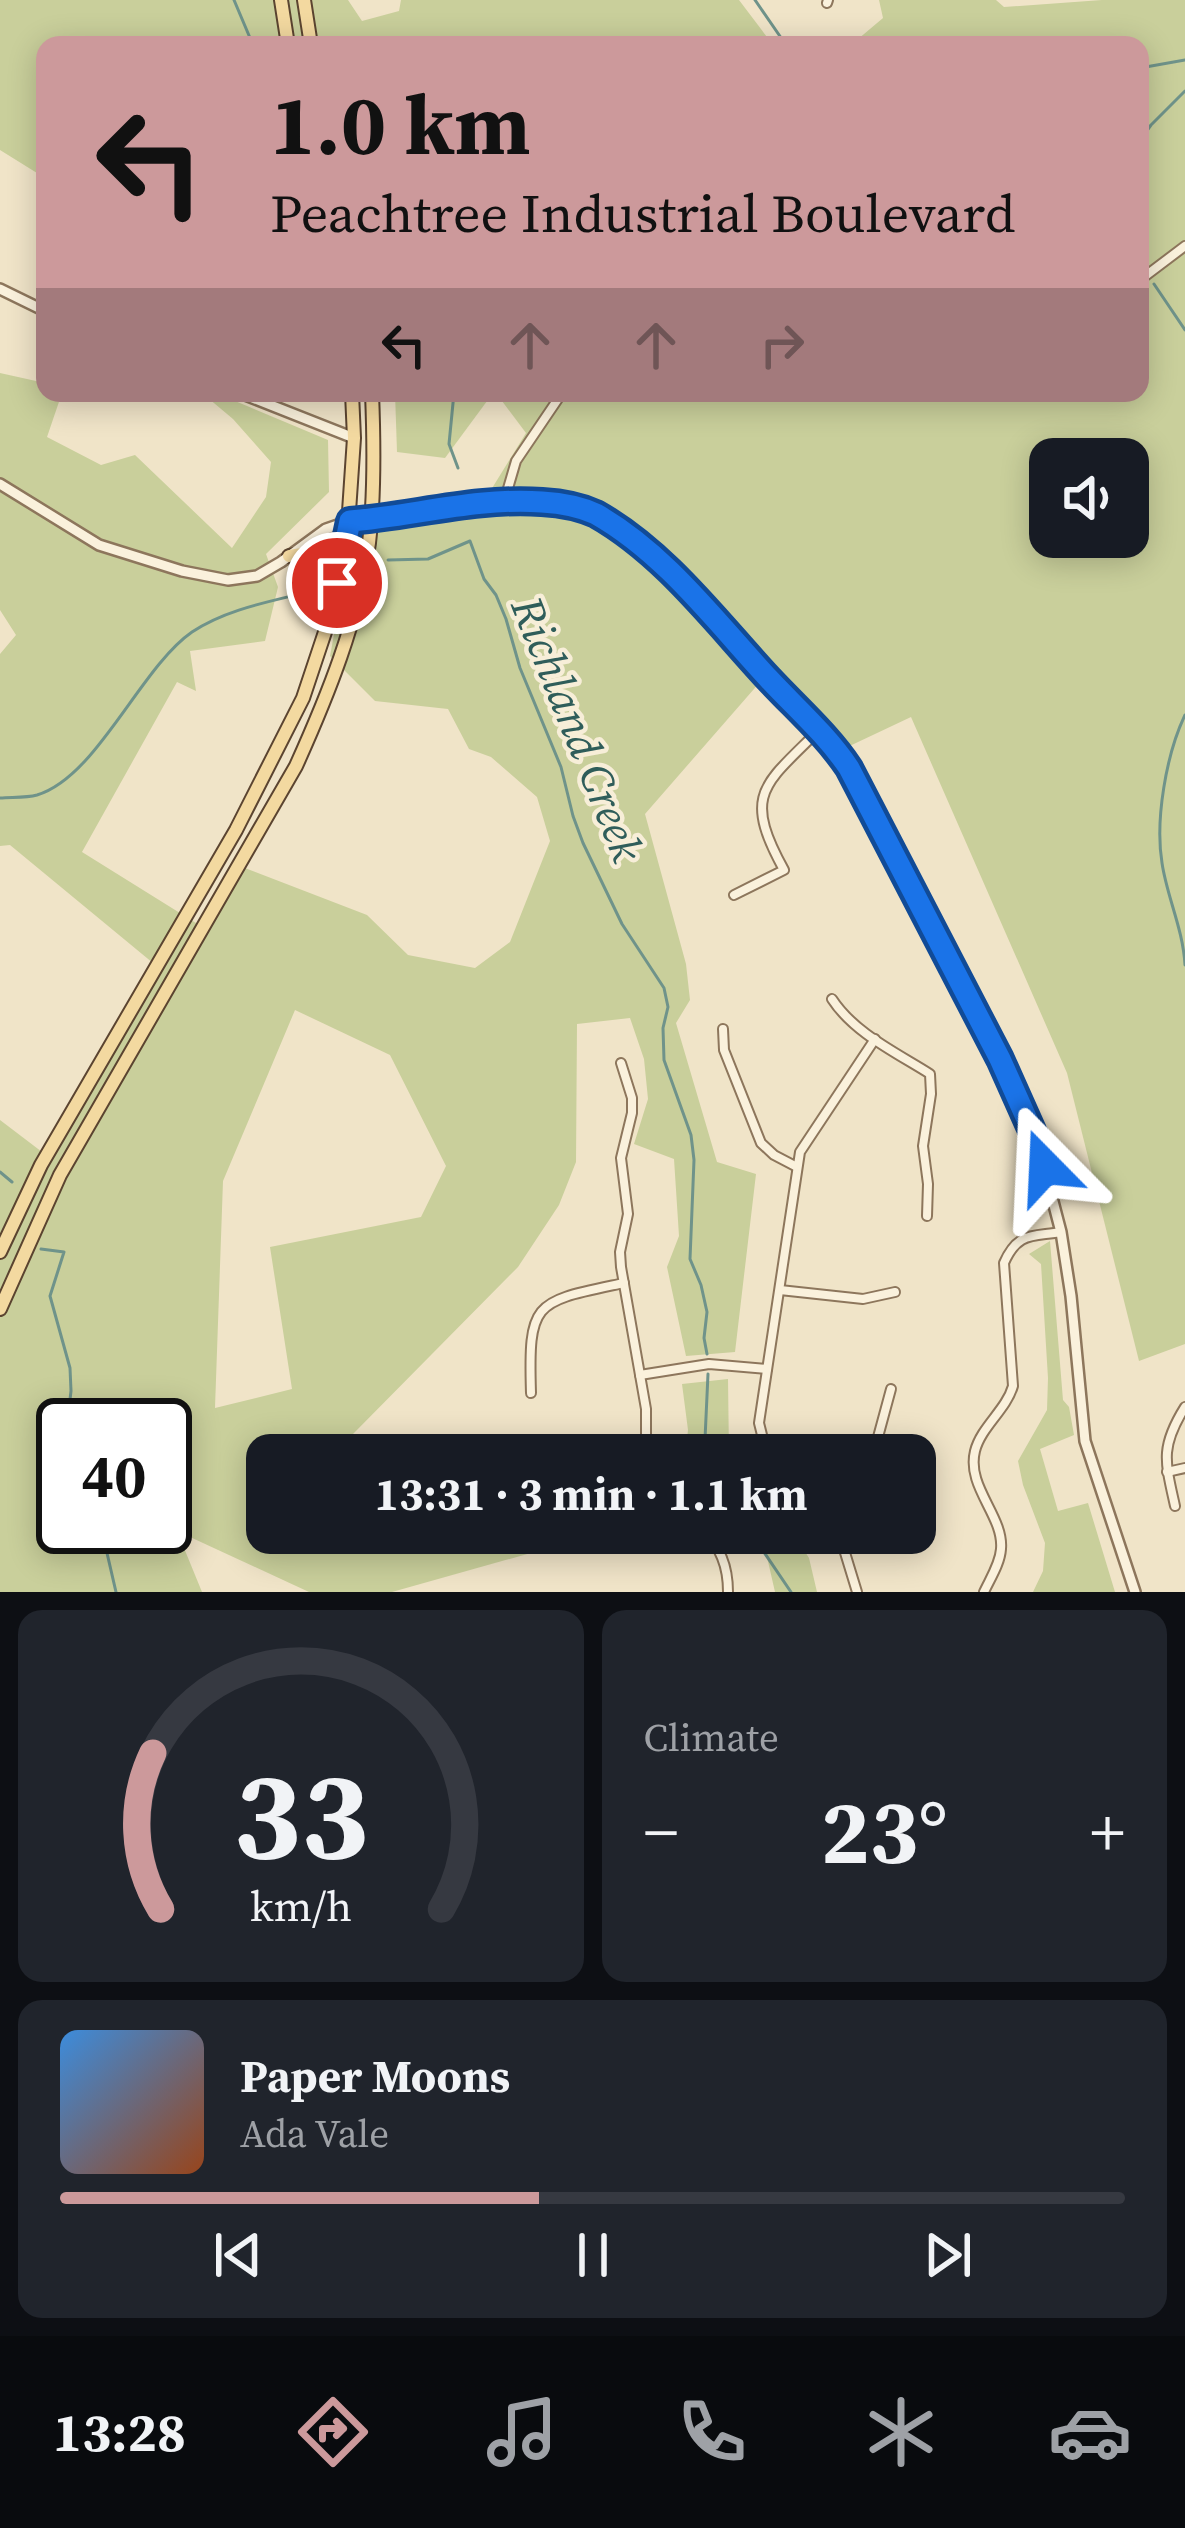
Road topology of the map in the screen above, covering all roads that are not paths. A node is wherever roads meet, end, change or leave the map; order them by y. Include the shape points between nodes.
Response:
1 (281, 0) edge
2 (304, 0) edge
3 (287, 36) edge
4 (310, 36) edge
5 (1185, 246) edge
6 (1149, 273) edge
7 (0, 289) edge
8 (36, 307) edge
9 (263, 402) edge
10 (352, 402) edge
11 (372, 402) edge
12 (556, 402) edge
13 (354, 438) junction
14 (0, 484) edge
15 (504, 502) junction
16 (370, 520) junction
17 (350, 521) junction
18 (289, 556) junction
19 (338, 578) junction
20 (818, 731) junction
21 (734, 895) dead end
22 (184, 919) junction
23 (202, 929) junction
24 (832, 999) dead end
25 (723, 1029) dead end
26 (875, 1039) junction
27 (621, 1064) dead end
28 (796, 1167) junction
29 (928, 1216) dead end
30 (1061, 1232) junction
31 (0, 1252) edge
32 (624, 1283) junction
33 (779, 1290) junction
34 (895, 1292) dead end
35 (0, 1309) edge
36 (767, 1369) junction
37 (640, 1375) junction
38 (891, 1389) dead end
39 (531, 1393) dead end
40 (1185, 1407) edge
41 (646, 1434) edge
42 (762, 1434) edge
43 (879, 1434) edge
44 (1185, 1468) edge
45 (1167, 1472) junction
46 (1175, 1505) dead end
47 (721, 1554) edge
48 (845, 1554) edge
49 (728, 1592) edge
50 (857, 1592) edge
51 (984, 1592) edge
52 (1135, 1592) edge

1 - 3 main road
2 - 4 main road
5 - 6 street
7 - 8 street
9 - 13 street
10 - 13 main road
11 - 16 main road
12 - 15 street via 516,461
13 - 17 main road
14 - 18 street via 99,545 182,571 228,580 256,576
15 - 16 street
15 - 20 street via 590,511 615,526 687,589
16 - 17 street
16 - 23 main road via 349,629 323,704
17 - 18 street
17 - 19 main road
18 - 19 main road via 309,552
19 - 22 main road via 303,698
20 - 21 street via 763,796 765,833 784,870
20 - 30 street via 849,768 1000,1059 1038,1144
22 - 23 main road
22 - 31 main road via 41,1165
23 - 35 main road via 60,1175
24 - 26 street
25 - 28 street via 761,1143
26 - 28 street
26 - 29 street via 930,1074
27 - 32 street via 632,1098 621,1157
28 - 33 street
30 - 51 street via 1023,1239 1004,1263 1013,1386 975,1450 976,1476 1002,1546
30 - 52 street via 1085,1442
32 - 37 street
32 - 39 street via 559,1297 535,1319
33 - 34 street via 863,1299
33 - 36 street
36 - 37 street via 710,1364
36 - 42 street
37 - 41 street
38 - 43 street
40 - 45 street via 1166,1445
44 - 45 street
45 - 46 street
47 - 49 street
48 - 50 street

